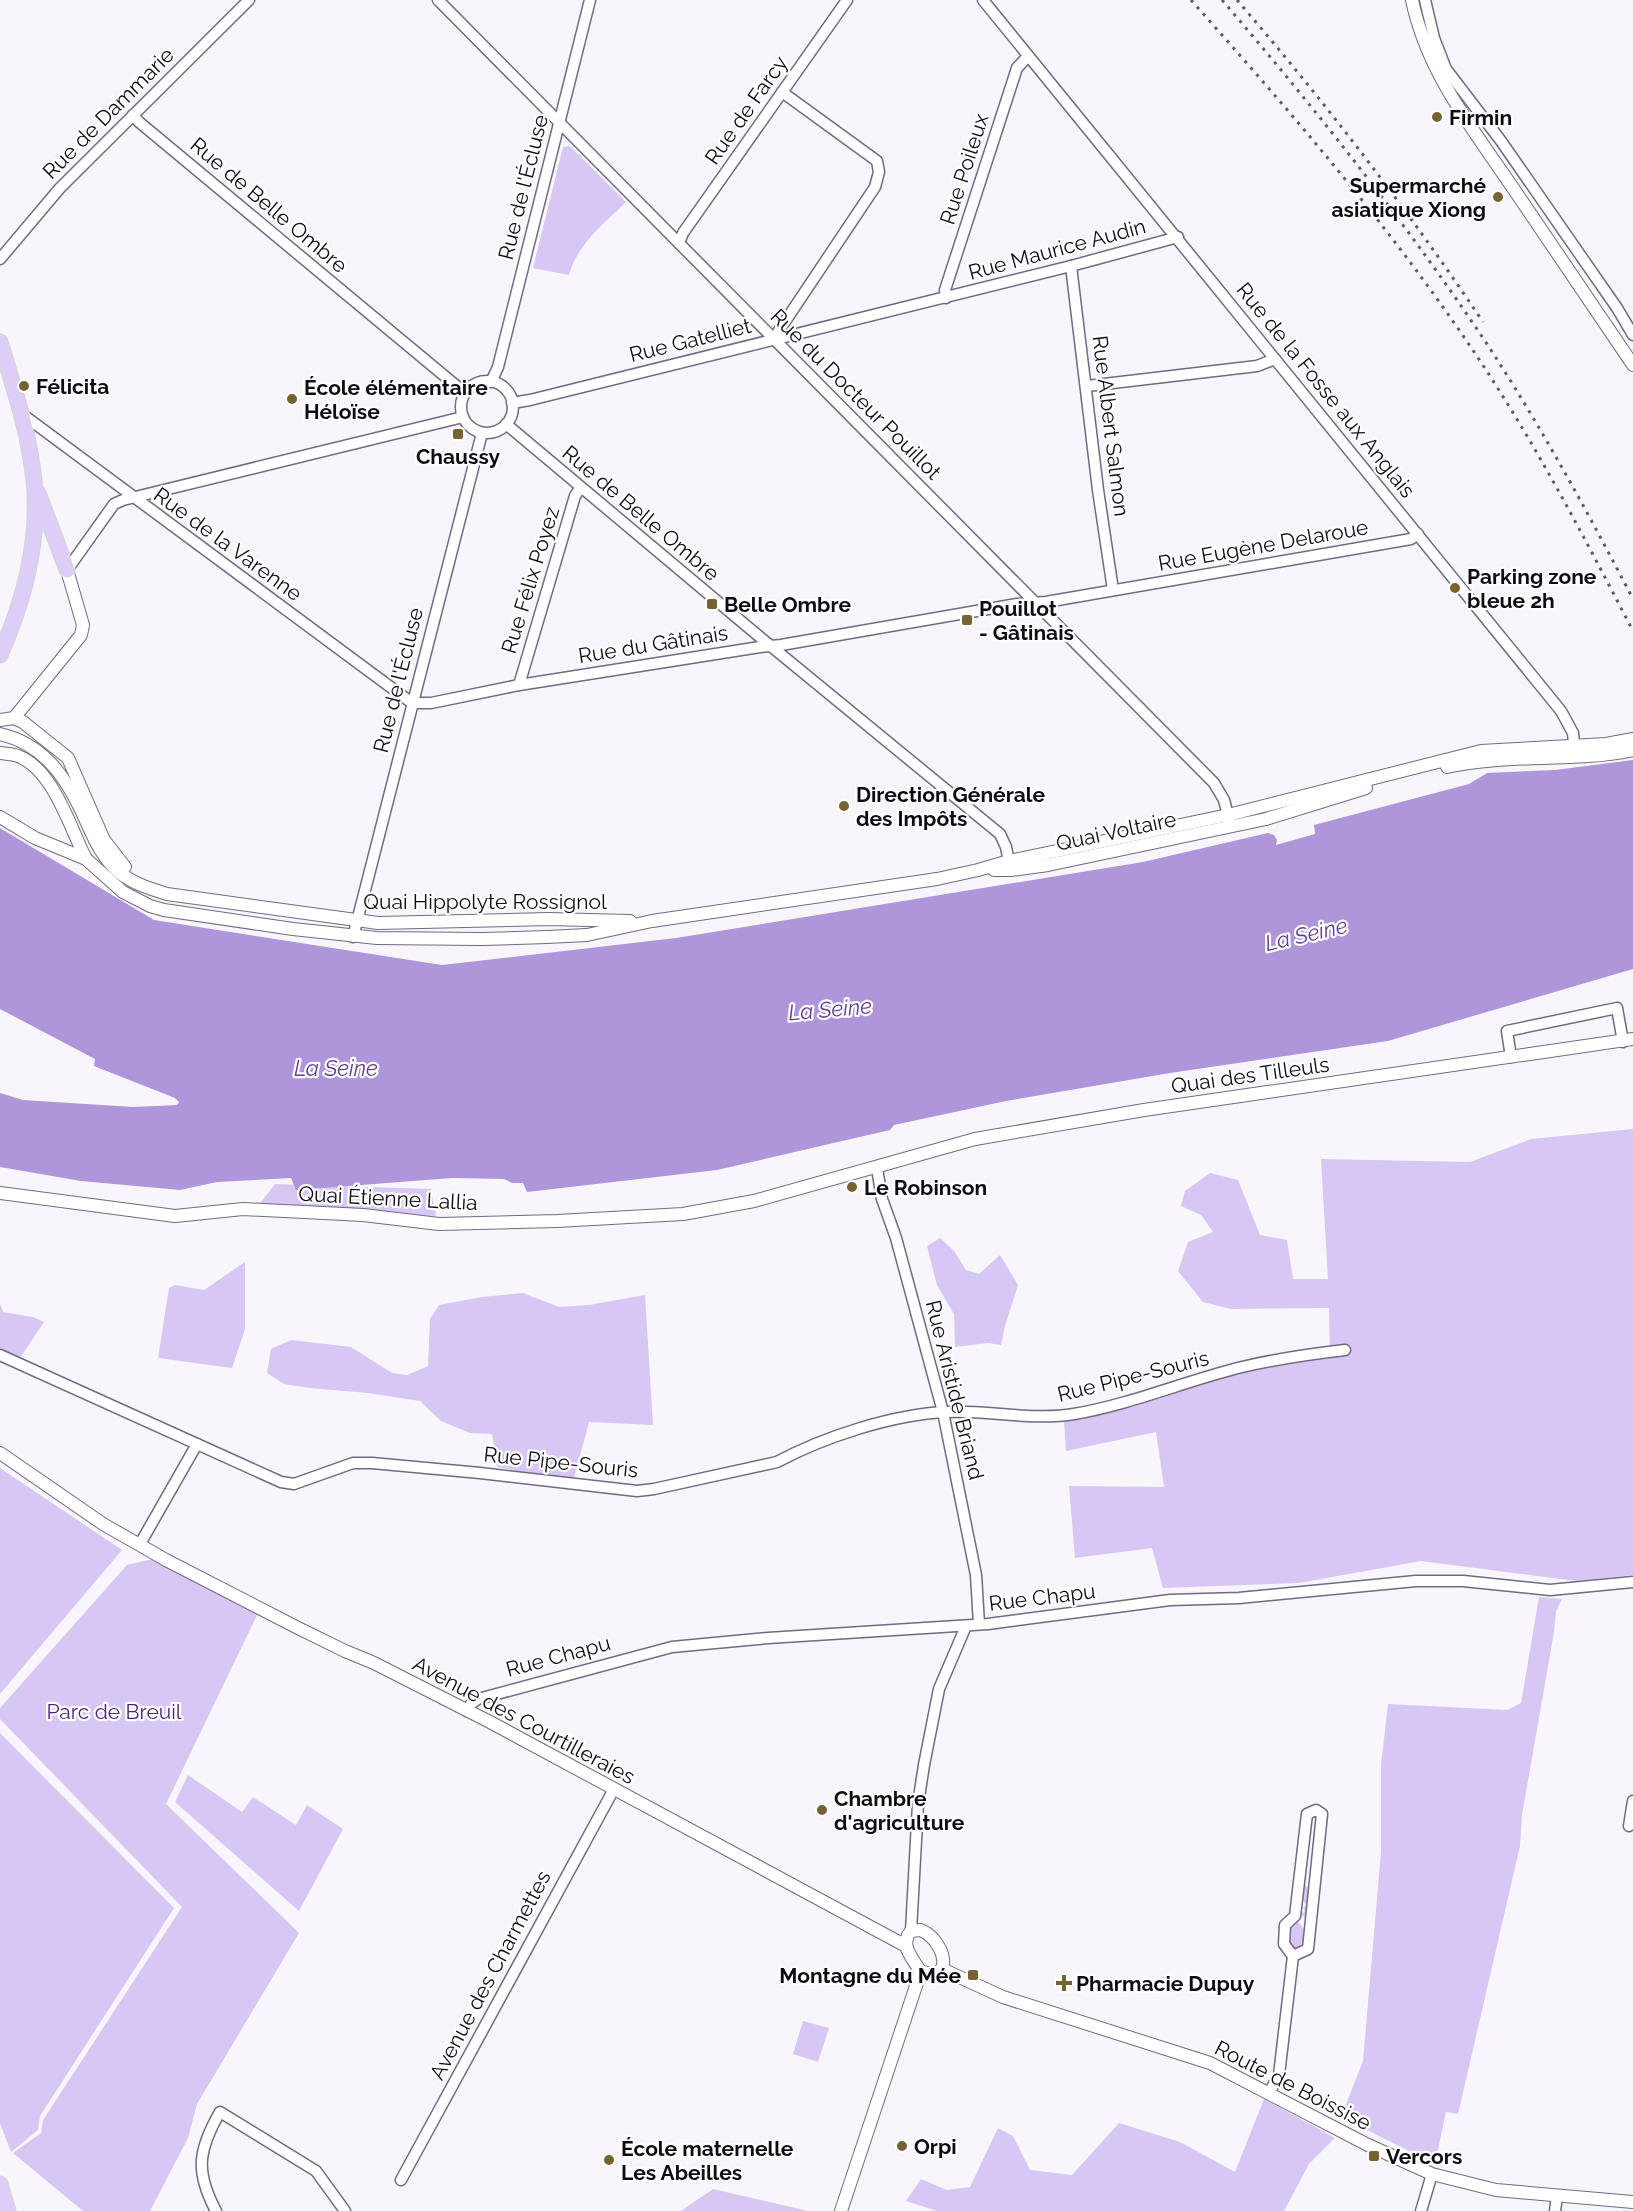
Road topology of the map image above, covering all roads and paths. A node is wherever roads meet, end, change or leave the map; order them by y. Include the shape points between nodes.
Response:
1 (249, 0) edge
2 (438, 0) edge
3 (590, 0) edge
4 (847, 0) edge
5 (983, 0) edge
6 (1412, 0) edge
7 (1425, 0) edge
8 (1028, 56) junction
9 (782, 92) junction
10 (133, 115) junction
11 (560, 123) junction
12 (1178, 237) junction
13 (679, 243) junction
14 (0, 259) edge
15 (1071, 266) junction
16 (946, 298) junction
17 (1633, 335) edge
18 (775, 340) junction
19 (0, 342) edge
20 (1275, 359) junction
21 (1633, 365) edge
22 (491, 382) junction
23 (1087, 386) junction
24 (465, 393) junction
25 (512, 403) junction
26 (22, 414) junction
27 (463, 417) junction
28 (506, 424) junction
29 (482, 433) junction
30 (34, 482) junction
31 (580, 488) junction
32 (133, 498) junction
33 (1418, 534) junction
34 (67, 570) junction
35 (1113, 590) junction
36 (1034, 602) junction
37 (771, 646) junction
38 (0, 655) edge
39 (519, 685) junction
40 (412, 703) junction
41 (14, 718) junction
42 (0, 720) edge
43 (0, 734) edge
44 (1633, 739) edge
45 (1633, 750) edge
46 (1575, 751) junction
47 (0, 753) edge
48 (0, 817) edge
49 (1229, 821) junction
50 (86, 859) junction
51 (1010, 866) junction
52 (978, 870) joint
53 (145, 887) junction
54 (357, 920) junction
55 (652, 921) junction
56 (353, 936) junction
57 (1628, 1040) edge
58 (1511, 1057) junction
59 (877, 1168) junction
60 (0, 1192) edge
61 (1345, 1350) dead end
62 (0, 1355) edge
63 (943, 1412) junction
64 (197, 1444) junction
65 (0, 1453) edge
66 (140, 1545) junction
67 (1633, 1582) edge
68 (979, 1624) junction
69 (966, 1626) junction
70 (467, 1712) junction
71 (614, 1789) junction
72 (1633, 1801) edge
73 (1629, 1826) dead end
74 (911, 1931) junction
75 (906, 1946) junction
76 (1293, 1956) junction
77 (942, 1969) junction
78 (920, 1971) junction
79 (1269, 2093) junction
80 (1432, 2174) junction
81 (401, 2180) dead end
82 (0, 2184) edge
83 (1557, 2196) junction
84 (1633, 2202) edge
85 (8, 2211) edge
86 (216, 2211) edge
87 (345, 2211) edge
88 (842, 2211) edge
89 (1421, 2211) edge
90 (1555, 2211) edge

1 - 10 street, Rue de Dammarie
2 - 11 street, Rue du Docteur Pouillot
3 - 11 street, Rue de l'Écluse
4 - 9 street, Rue de Farcy
5 - 8 street, Rue de la Fosse aux Anglais
6 - 21 street via 1431,58 1453,100
7 - 17 street via 1446,69 1501,141
8 - 12 street, Rue de la Fosse aux Anglais
8 - 16 street, Rue Poileux via 1017,68 945,290
9 - 13 street, Rue de Farcy
9 - 18 street via 877,161 879,172 875,187
10 - 14 street, Rue de Dammarie via 60,188
10 - 24 street, Rue de Belle Ombre
11 - 13 street, Rue du Docteur Pouillot
11 - 22 street, Rue de l'Écluse
12 - 15 street, Rue Maurice Audin
12 - 20 street, Rue de la Fosse aux Anglais
13 - 18 street, Rue du Docteur Pouillot
15 - 16 street, Rue Maurice Audin
15 - 23 street, Rue Albert Salmon
16 - 18 street, Rue Gatelliet
18 - 25 street, Rue Gatelliet
18 - 36 street, Rue du Docteur Pouillot
19 - 26 main road
20 - 23 street via 1251,367
20 - 33 street, Rue de la Fosse aux Anglais
22 - 24 street via 476,384
22 - 25 street via 505,389
23 - 35 street, Rue Albert Salmon
24 - 27 street
25 - 28 street
26 - 30 main road
26 - 32 street, Rue de la Varenne
27 - 29 street
27 - 32 street
28 - 29 street via 495,432
28 - 31 street, Rue de Belle Ombre
29 - 40 street, Rue de l'Écluse
30 - 34 main road
30 - 38 main road via 34,527 25,583
31 - 37 street, Rue de Belle Ombre
31 - 39 street, Rue Félix Poyez
32 - 34 street via 114,504
32 - 40 street, Rue de la Varenne
33 - 35 street, Rue Eugène Delaroue via 1412,539 1378,546
33 - 46 street, Rue de la Fosse aux Anglais via 1569,722
34 - 41 street via 83,626 81,635
35 - 36 street, Rue du Gâtinais
36 - 37 street, Rue du Gâtinais
36 - 49 street, Rue du Docteur Pouillot via 1214,783
37 - 39 street, Rue du Gâtinais
37 - 51 street, Rue de Belle Ombre via 1000,834
39 - 40 street, Rue du Gâtinais via 431,703
40 - 54 street, Rue de l'Écluse
41 - 42 street
41 - 53 street via 68,758 104,840 118,861
43 - 53 street, Quai Hippolyte Rossignol via 20,740 52,762 104,856 120,873
44 - 46 street, Quai Voltaire
45 - 46 street, Quai Voltaire
46 - 49 street, Quai Voltaire via 1481,751
47 - 50 street via 19,756 53,788
48 - 50 street, Quai Hippolyte Rossignol via 35,838
49 - 51 street, Quai Voltaire via 1142,846
50 - 56 street, Quai Hippolyte Rossignol via 123,892 157,908
51 - 52 street, Quai Voltaire
52 - 55 street, Quai Hippolyte Rossignol
53 - 54 street, Quai Hippolyte Rossignol via 167,894
54 - 55 street, Quai Hippolyte Rossignol
54 - 56 street, Rue de l'Écluse
55 - 56 street, Quai Hippolyte Rossignol via 587,935 470,939
57 - 58 street, Quai des Tilleuls
57 - 58 street via 1617,1008 1507,1031
58 - 59 street, Quai des Tilleuls via 1031,1129 957,1143
59 - 60 street, Quai Étienne Lallia via 721,1208 557,1221 439,1224 363,1215 243,1209 175,1216
59 - 63 street, Rue Aristide Briand via 882,1199
61 - 63 street, Rue Pipe-Souris via 1240,1368 1074,1414
62 - 64 street, Rue Pipe-Souris
63 - 64 street, Rue Pipe-Souris via 859,1429 777,1462 637,1491 372,1463 353,1463 294,1484 280,1482
63 - 68 street, Rue Aristide Briand via 976,1575
64 - 66 street
65 - 66 street, Avenue des Courtilleraies
66 - 70 street, Avenue des Courtilleraies
67 - 68 street, Rue Chapu via 1550,1590 1463,1581 1416,1581 1239,1598 1170,1600
68 - 69 street, Rue Chapu
69 - 70 street, Rue Chapu via 672,1647 478,1699
69 - 74 street via 939,1689 924,1765
70 - 71 street, Avenue des Courtilleraies
71 - 75 street, Avenue des Courtilleraies
71 - 81 street, Avenue des Charmettes
72 - 73 street
74 - 75 street via 905,1939
74 - 77 street via 920,1930 933,1937 943,1956
75 - 78 street
76 - 76 street via 1308,1949 1322,1814 1316,1810 1308,1814 1295,1916 1285,1925 1284,1944
76 - 79 street via 1280,2075
77 - 78 street via 929,1974
77 - 79 street, Route de Boissise via 1003,1997 1210,2063
78 - 88 street
79 - 80 street, Route de Boissise
80 - 83 street, Route de Boissise via 1496,2190
80 - 89 street
82 - 85 main road
83 - 84 street, Route de Boissise
83 - 90 street
86 - 87 street via 201,2163 220,2112 316,2171

